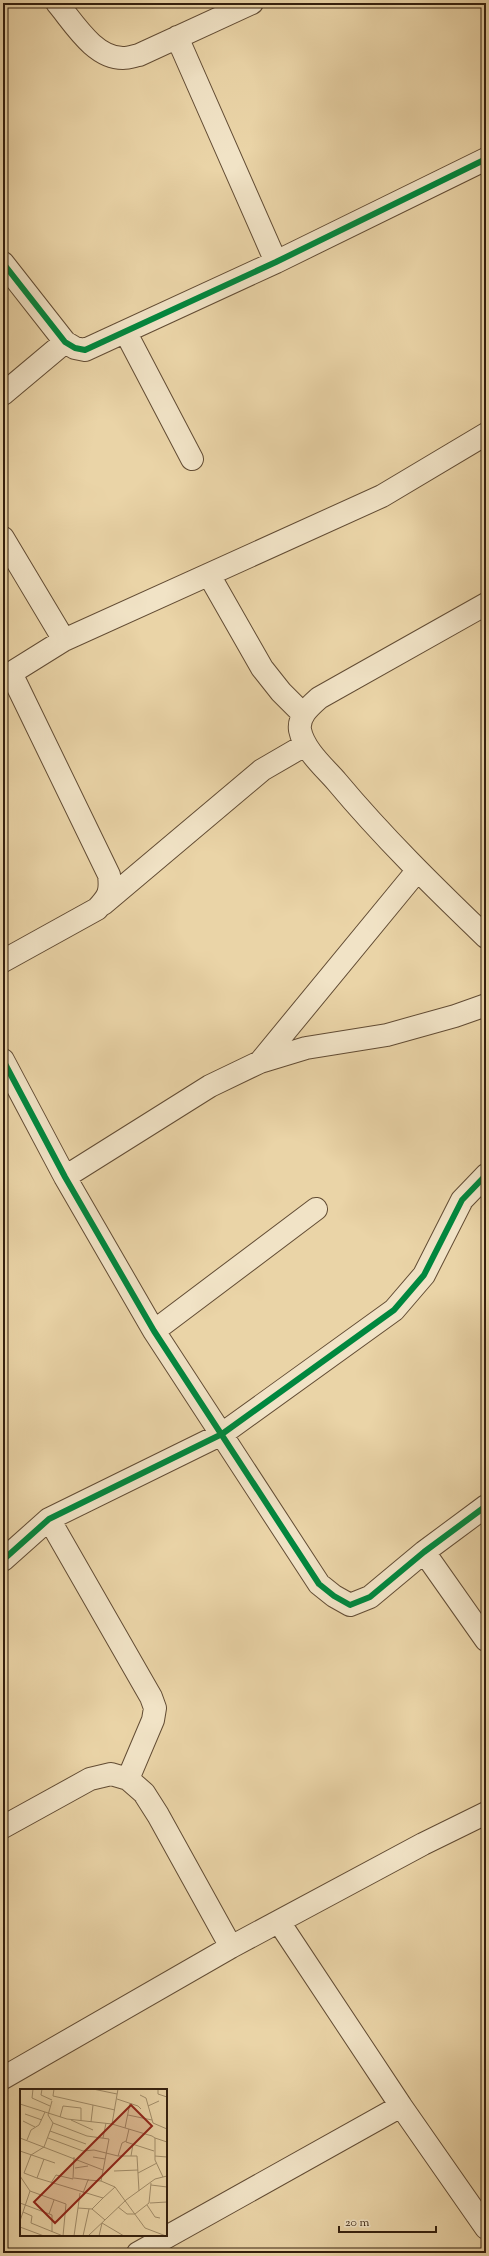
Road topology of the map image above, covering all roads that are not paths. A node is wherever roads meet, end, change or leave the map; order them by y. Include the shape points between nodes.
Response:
1 (57, 3) edge
2 (252, 3) edge
3 (177, 37) junction
4 (486, 159) edge
5 (276, 262) junction
6 (3, 263) edge
7 (126, 333) junction
8 (66, 342) junction
9 (3, 394) edge
10 (486, 434) edge
11 (192, 459) dead end
12 (3, 538) edge
13 (209, 575) junction
14 (486, 604) edge
15 (64, 640) junction
16 (7, 675) edge
17 (303, 714) junction
18 (306, 745) junction
19 (417, 871) junction
20 (97, 909) junction
21 (486, 937) edge
22 (3, 961) edge
23 (486, 1005) edge
24 (3, 1060) edge
25 (260, 1062) junction
26 (486, 1175) edge
27 (65, 1177) junction
28 (316, 1209) dead end
29 (154, 1331) junction
30 (222, 1434) junction
31 (486, 1506) edge
32 (49, 1519) junction
33 (424, 1552) junction
34 (3, 1560) edge
35 (486, 1640) edge
36 (128, 1779) junction
37 (486, 1814) edge
38 (3, 1827) edge
39 (279, 1922) junction
40 (231, 1947) junction
41 (3, 2078) edge
42 (401, 2106) junction
43 (486, 2228) edge
44 (138, 2253) edge

1 - 3 street via 98,49 110,56 123,58 139,55
2 - 3 street
3 - 5 street
4 - 5 street
5 - 7 street
6 - 8 street
7 - 8 street via 85,350 75,348
7 - 11 street
8 - 9 street
10 - 13 street via 382,496
12 - 15 street
13 - 15 street
13 - 17 street via 262,668
14 - 17 street via 319,698
15 - 16 street
16 - 20 street via 109,875 111,889
17 - 18 street via 300,730
18 - 19 street
18 - 20 street via 262,770
19 - 21 street
19 - 25 street
20 - 22 street
23 - 25 street via 387,1035 306,1048
24 - 27 street
25 - 27 street via 210,1086
26 - 30 street via 462,1200 424,1275 394,1310
27 - 29 street
28 - 29 street
29 - 30 street
30 - 32 street
30 - 33 street via 319,1584 334,1596 350,1605 370,1597
31 - 33 street
32 - 34 street
32 - 36 street via 155,1708 153,1720
33 - 35 street
36 - 38 street via 112,1774 90,1779
36 - 40 street via 144,1793 158,1815
37 - 39 street via 423,1844
39 - 40 street
39 - 42 street
40 - 41 street
42 - 43 street
42 - 44 street

